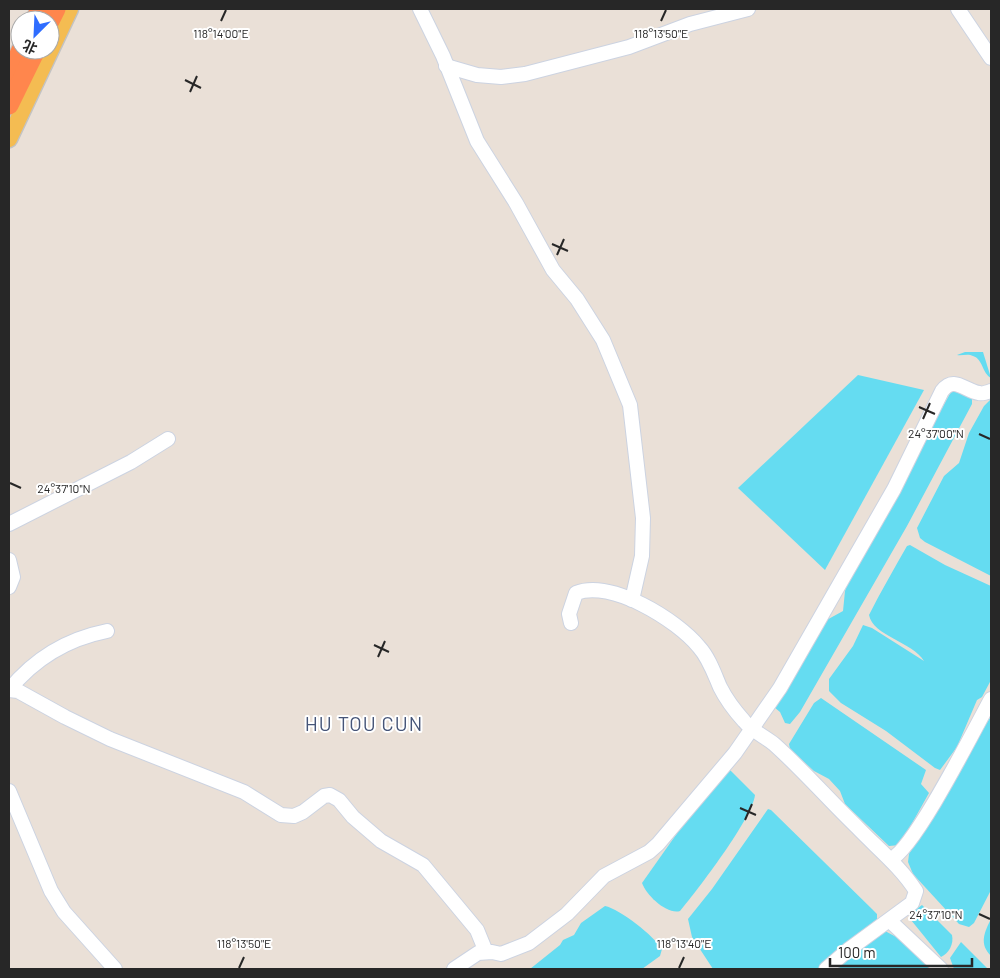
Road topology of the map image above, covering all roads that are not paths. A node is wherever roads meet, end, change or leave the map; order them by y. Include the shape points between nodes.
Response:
1 (70, 9) edge
2 (420, 9) edge
3 (748, 9) edge
4 (958, 9) edge
5 (991, 58) edge
6 (16, 60) edge
7 (31, 60) edge
8 (446, 66) junction
9 (9, 75) edge
10 (9, 105) edge
11 (9, 140) edge
12 (991, 391) edge
13 (168, 438) dead end
14 (9, 524) edge
15 (9, 560) edge
16 (9, 587) edge
17 (632, 600) junction
18 (571, 623) dead end
19 (107, 631) dead end
20 (9, 690) edge
21 (991, 699) edge
22 (752, 729) junction
23 (9, 791) edge
24 (891, 859) junction
25 (890, 921) junction
26 (486, 952) junction
27 (115, 969) edge
28 (454, 969) edge
29 (826, 969) edge
30 (941, 969) edge

1 - 11 main road
2 - 8 street
3 - 8 street via 690,24 629,47 525,74 477,75
4 - 5 street
6 - 9 highway
7 - 10 highway
8 - 17 street via 477,141 553,270 577,299 603,340 630,404 643,518 642,556
12 - 22 street via 979,393 955,383 942,390 894,489 838,590
13 - 14 street via 131,462
15 - 16 street via 13,577
17 - 18 street via 586,589 576,592 569,614
17 - 22 street via 653,611 699,646 721,690
19 - 20 street via 57,647 32,665
20 - 26 street via 18,691 110,739 244,792 281,815 294,816 330,795 381,841 423,865 477,930
21 - 24 street via 917,830 902,851
22 - 24 street via 774,744
22 - 26 street via 649,852 604,876 560,920 529,942 502,954
23 - 27 street via 51,891 64,912
24 - 25 street via 916,891 912,903
25 - 29 street
25 - 30 street
26 - 28 street via 469,958

